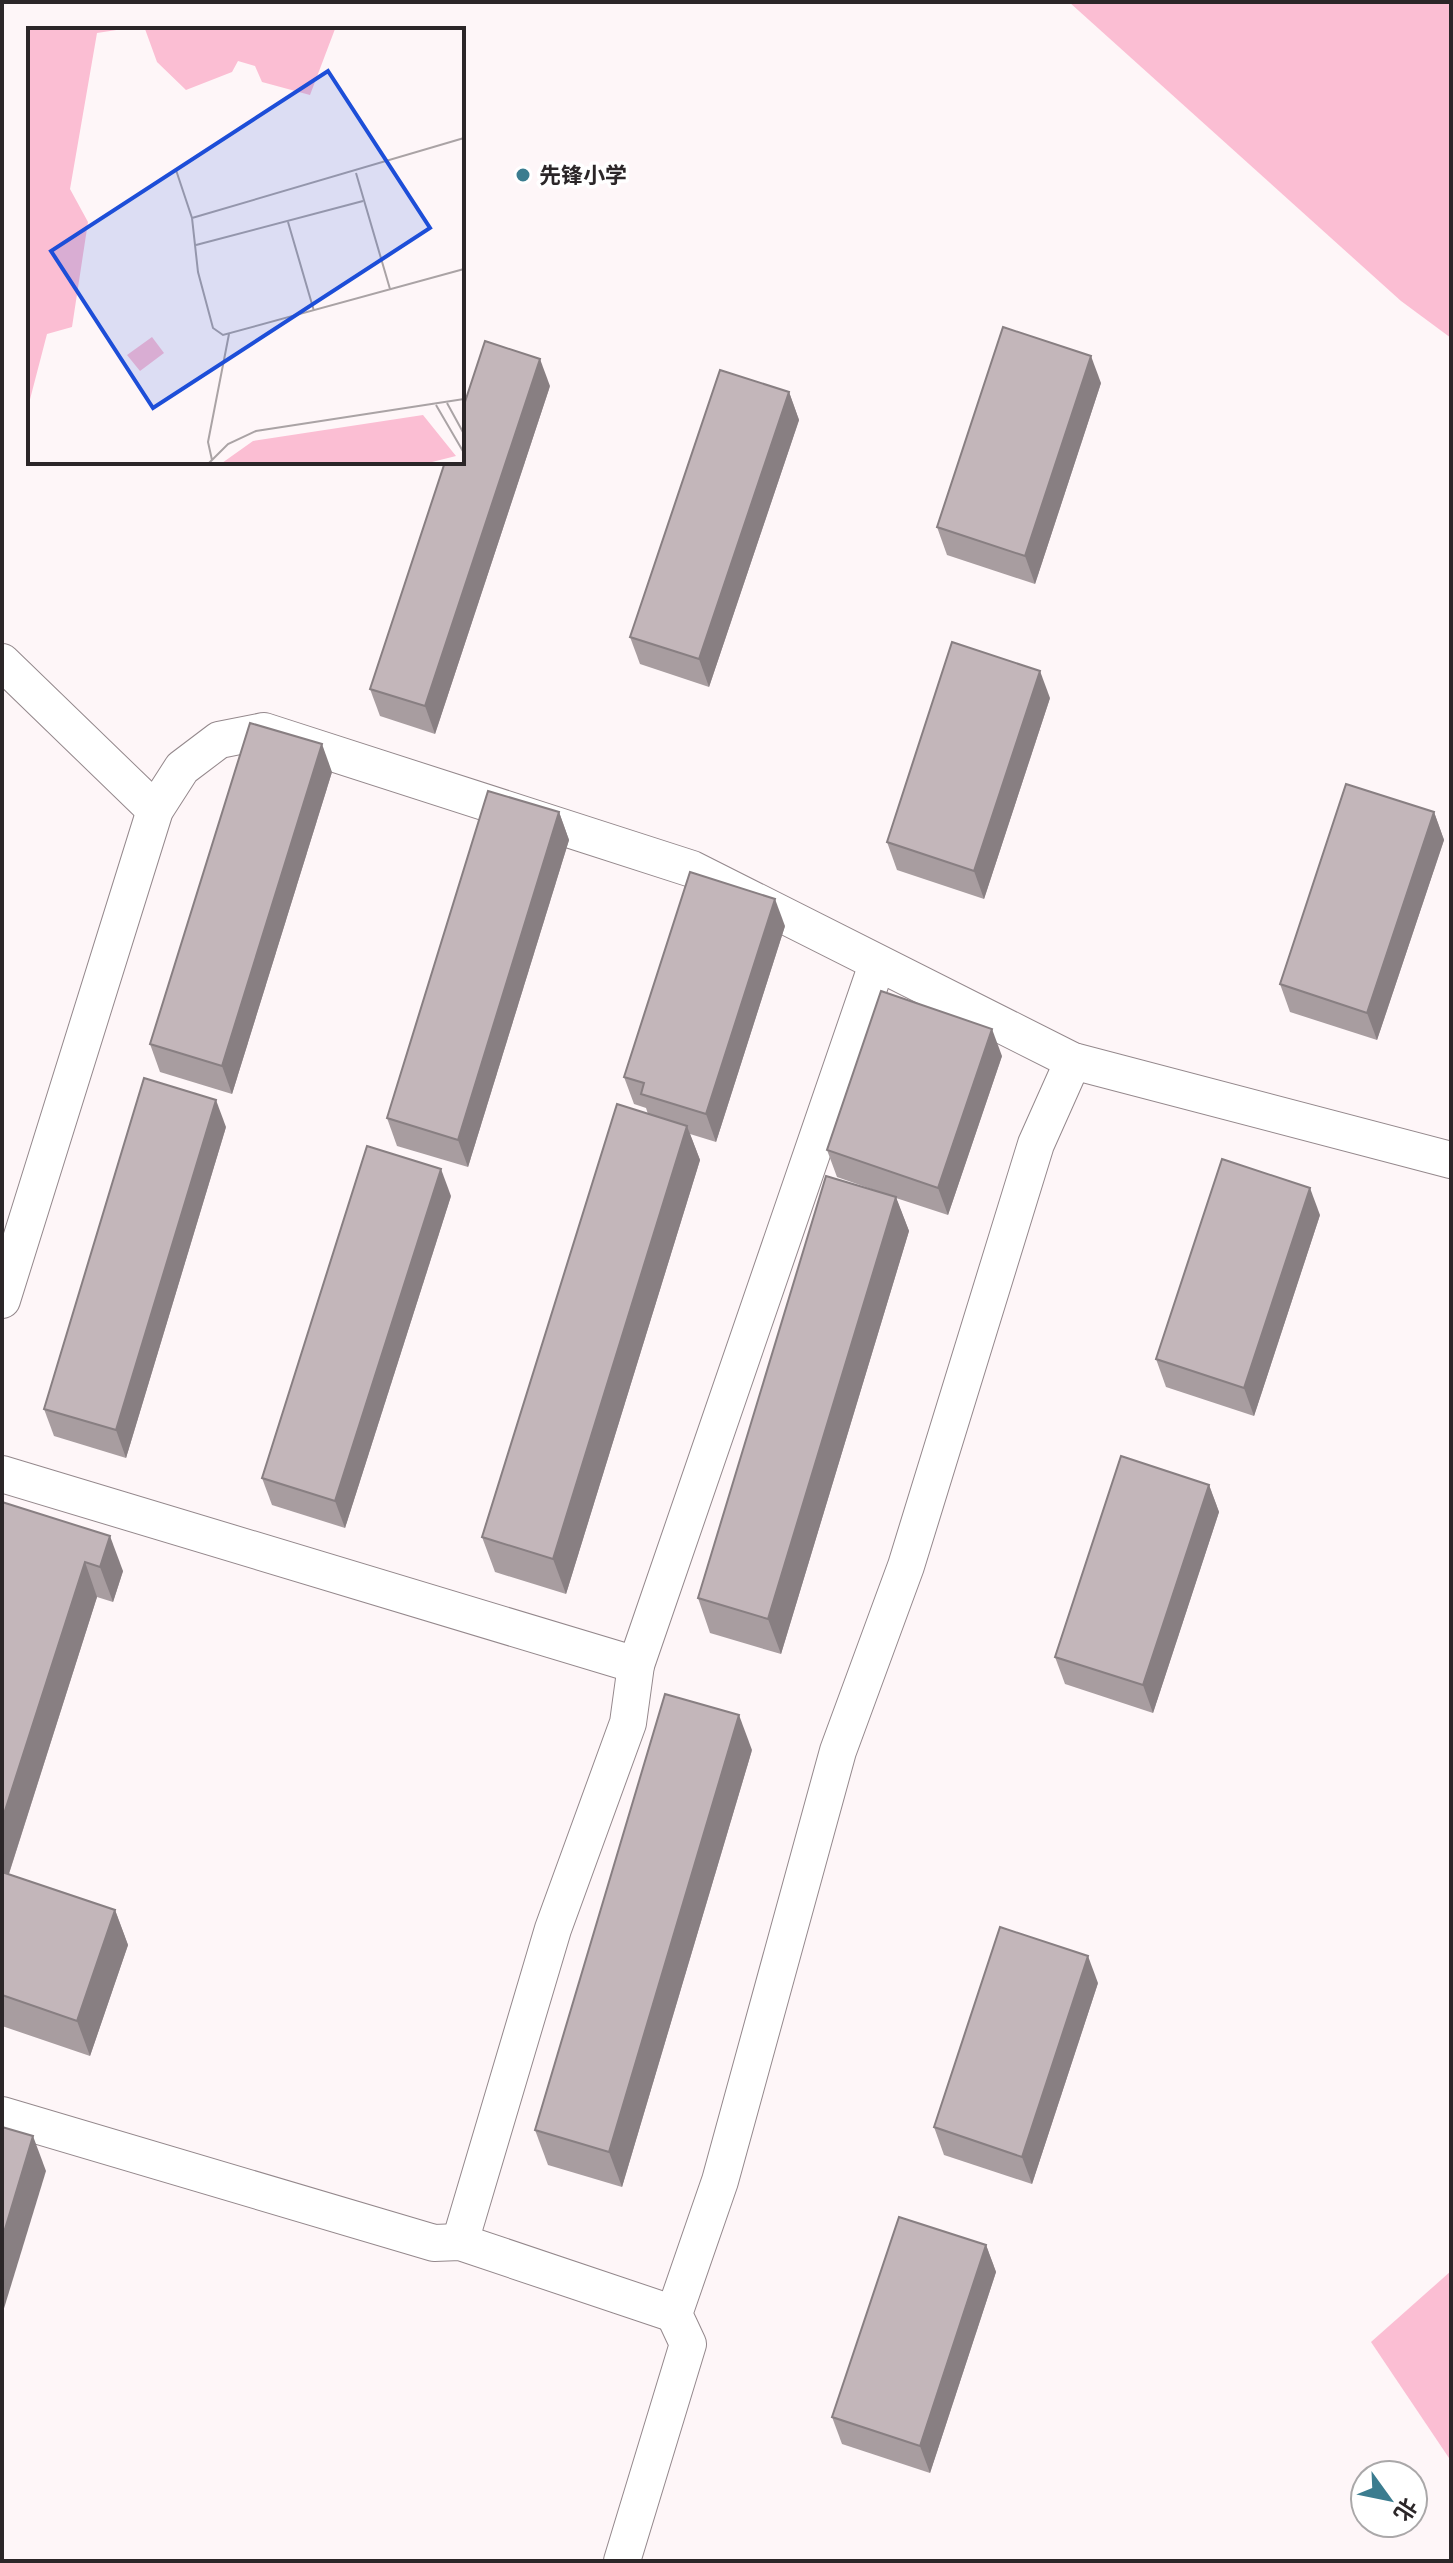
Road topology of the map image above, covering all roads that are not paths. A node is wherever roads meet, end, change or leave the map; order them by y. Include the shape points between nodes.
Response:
1 (2, 662) edge
2 (155, 810) junction
3 (875, 970) dead end
4 (1073, 1061) junction
5 (1451, 1160) edge
6 (2, 1300) edge
7 (2, 1474) edge
8 (636, 1665) junction
9 (2, 2115) edge
10 (460, 2242) junction
11 (674, 2314) junction
12 (622, 2561) edge

1 - 2 street
2 - 4 street via 182,768 219,740 264,731 692,869
2 - 6 street
3 - 8 street
4 - 5 street
4 - 11 street via 1036,1144 906,1566 838,1751 720,2181
7 - 8 street
8 - 10 street via 628,1723 553,1929
9 - 10 street via 434,2243
10 - 11 street
11 - 12 street via 688,2344

